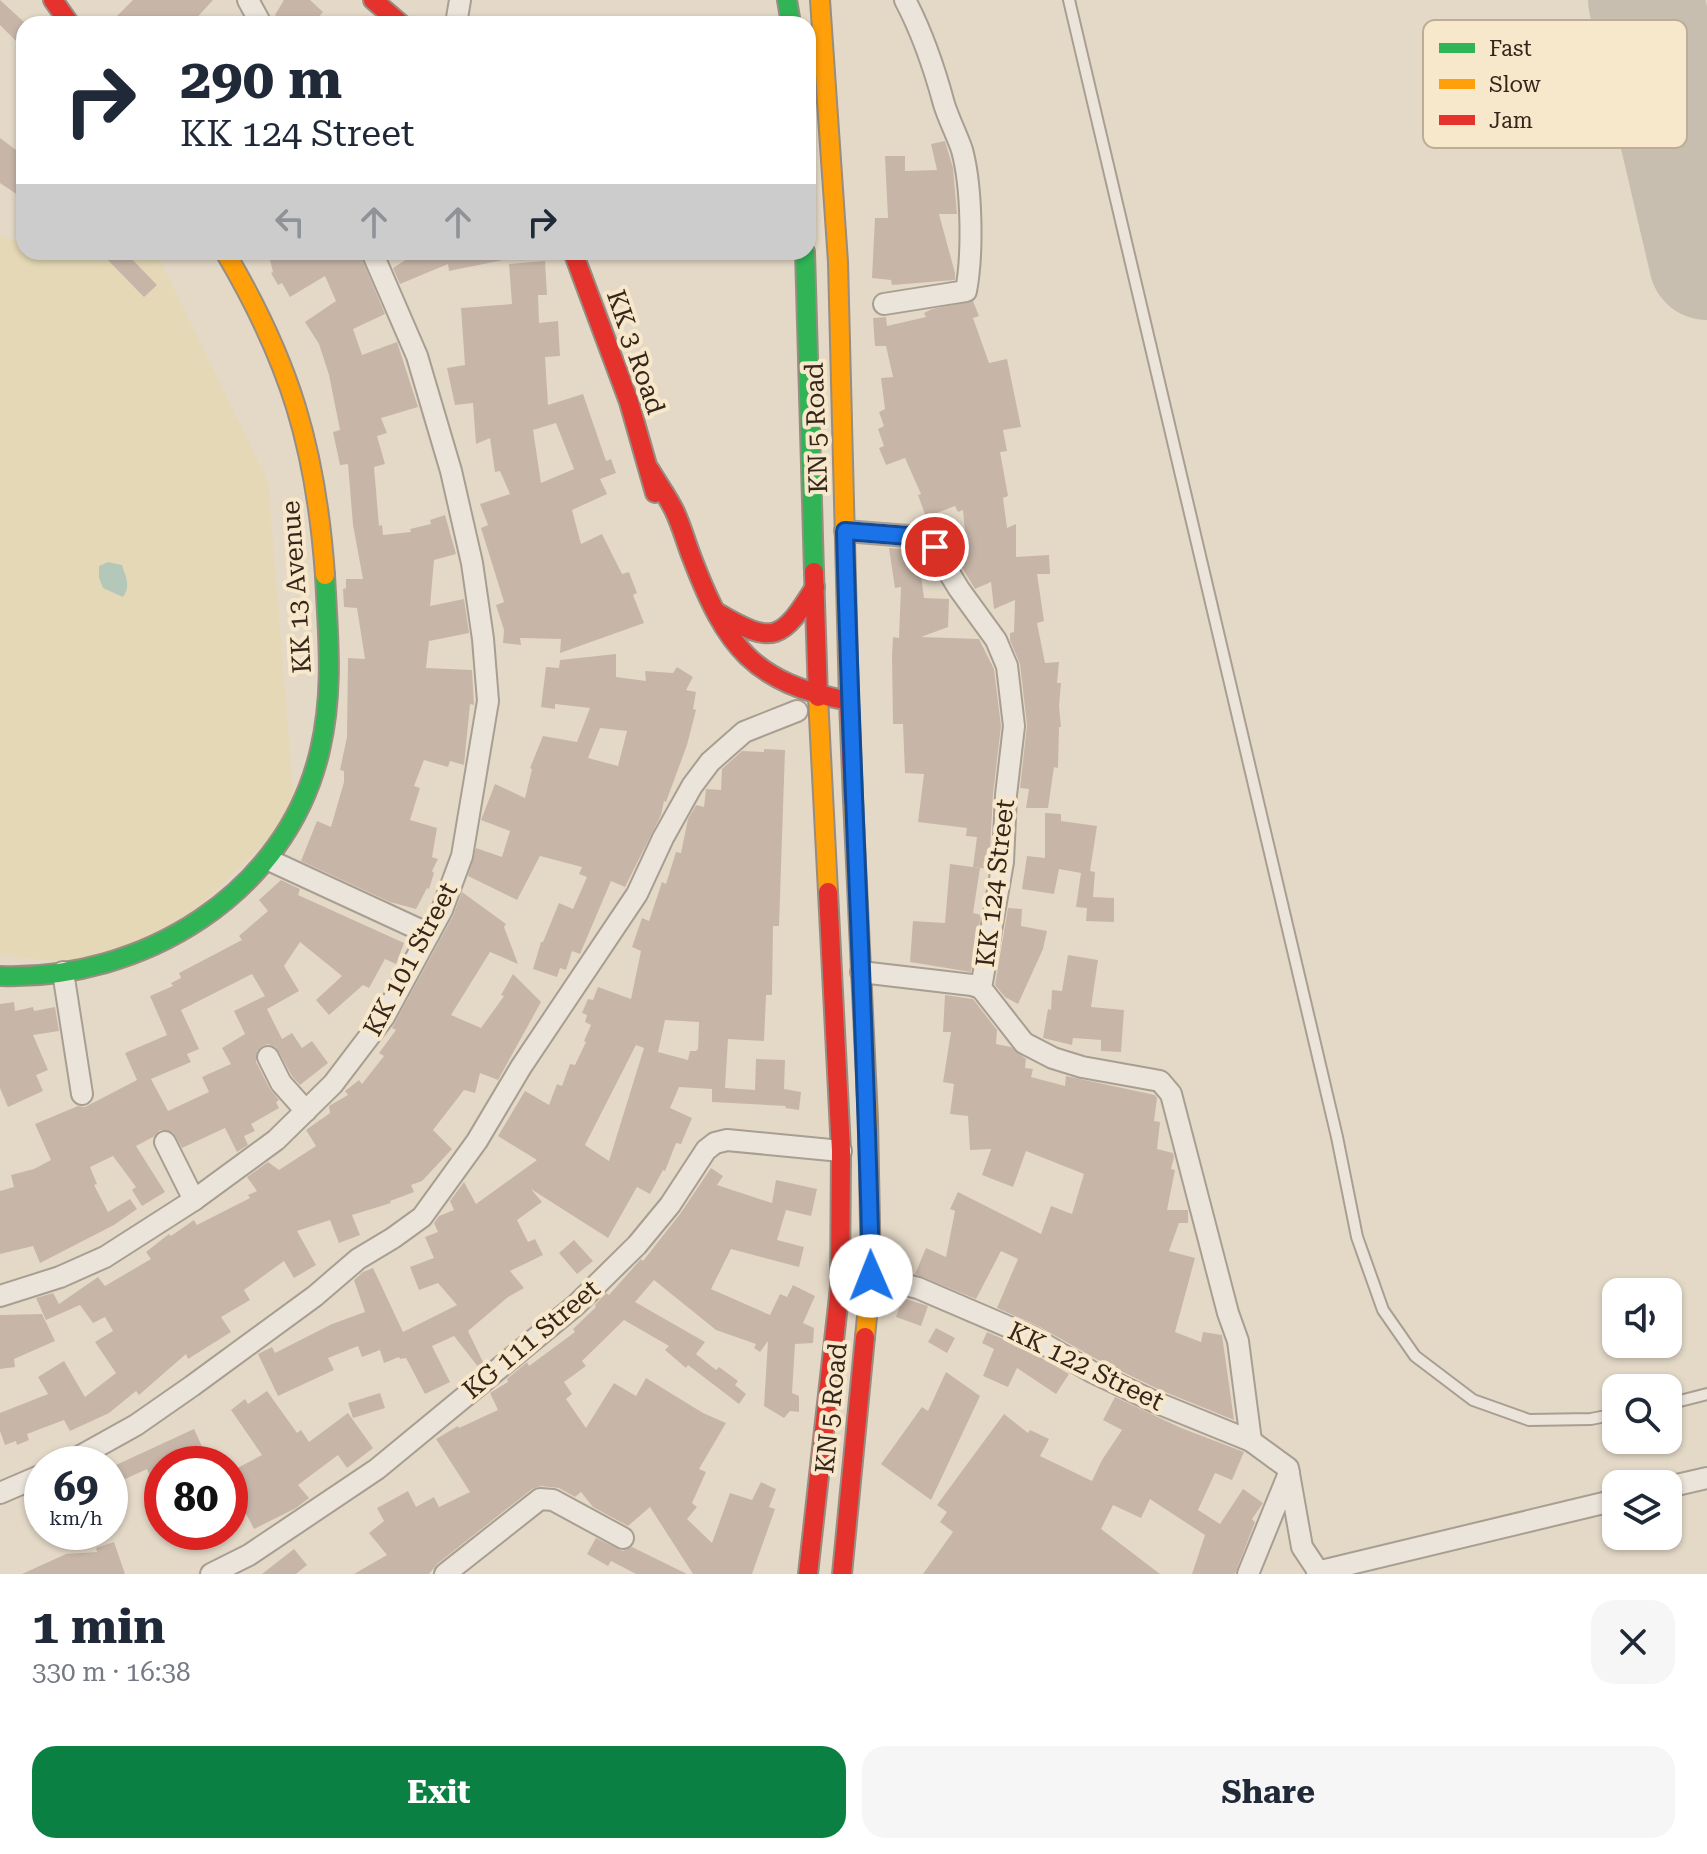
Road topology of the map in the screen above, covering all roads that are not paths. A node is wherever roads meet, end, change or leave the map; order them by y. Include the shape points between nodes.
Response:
1 (373, 0) edge
2 (820, 0) edge
3 (905, 0) edge
4 (1069, 0) edge
5 (392, 16) edge
6 (229, 260) edge
7 (375, 260) edge
8 (576, 260) edge
9 (805, 260) edge
10 (884, 304) dead end
11 (650, 470) junction
12 (845, 531) junction
13 (815, 587) junction
14 (715, 611) junction
15 (729, 664) dead end
16 (818, 697) junction
17 (770, 698) dead end
18 (849, 701) junction
19 (797, 711) junction
20 (819, 719) junction
21 (851, 722) junction
22 (271, 861) junction
23 (429, 934) junction
24 (63, 972) junction
25 (861, 972) junction
26 (0, 976) edge
27 (981, 988) junction
28 (268, 1057) dead end
29 (82, 1094) dead end
30 (306, 1111) junction
31 (165, 1142) dead end
32 (841, 1151) junction
33 (194, 1200) junction
34 (871, 1276) junction
35 (0, 1296) edge
36 (1707, 1394) edge
37 (1682, 1400) edge
38 (1602, 1417) edge
39 (1251, 1441) junction
40 (98, 1446) edge
41 (1289, 1473) junction
42 (1707, 1478) edge
43 (24, 1483) edge
44 (1682, 1484) edge
45 (0, 1493) edge
46 (1602, 1503) edge
47 (623, 1538) dead end
48 (1318, 1573) edge
49 (211, 1574) edge
50 (445, 1574) edge
51 (808, 1574) edge
52 (842, 1574) edge
53 (1248, 1574) edge

1 - 5 main road
2 - 12 main road, KN 5 Road via 835,229
3 - 10 street via 929,49 962,150 969,187 970,266 966,291
4 - 38 lane via 1357,1237 1383,1310 1415,1356 1473,1400 1529,1420
6 - 22 main road, KK 13 Avenue via 297,402 323,538 331,657 324,737 299,814
7 - 23 street, KK 101 Street via 417,356 451,471 472,563 488,701 465,842
8 - 11 main road, KK 3 Road
9 - 13 main road, KN 5 Road
11 - 14 main road via 675,512
11 - 15 main road via 660,518 685,588
12 - 18 main road, KN 5 Road
12 - 27 street, KK 124 Street via 929,540 996,640 1007,666 1014,726 1003,862
13 - 14 main road via 789,628 770,636 744,630
13 - 16 main road, KN 5 Road
14 - 16 main road via 760,671
16 - 18 main road
16 - 20 main road, KN 5 Road
17 - 19 main road
18 - 21 main road, KN 5 Road
19 - 20 main road
19 - 40 street via 744,732 701,774 637,894 422,1217 358,1259 205,1378
20 - 21 main road
20 - 32 main road, KN 5 Road
21 - 25 main road, KN 5 Road
22 - 23 street
22 - 24 main road, KK 13 Avenue via 189,929 112,960
23 - 30 street, KK 101 Street via 384,1017
24 - 26 main road, KK 13 Avenue
24 - 29 street
25 - 27 street
25 - 34 main road, KN 5 Road
27 - 39 street, KK 124 Street via 1024,1043 1082,1067 1160,1081 1171,1094 1238,1341
28 - 30 street via 281,1083
30 - 33 street, KK 101 Street via 276,1140
31 - 33 street
32 - 49 street, KG 111 Street via 715,1143 637,1245 576,1305 377,1469 249,1555
32 - 51 main road, KN 5 Road via 840,1287
33 - 35 street, KK 101 Street via 105,1257
34 - 39 street, KK 122 Street via 918,1288 1032,1337 1155,1402
34 - 52 main road, KN 5 Road
36 - 37 lane
39 - 41 street, KK 122 Street
41 - 48 street via 1302,1547
41 - 53 street
42 - 44 street
43 - 45 street
46 - 48 street
47 - 50 street via 553,1500 540,1499

